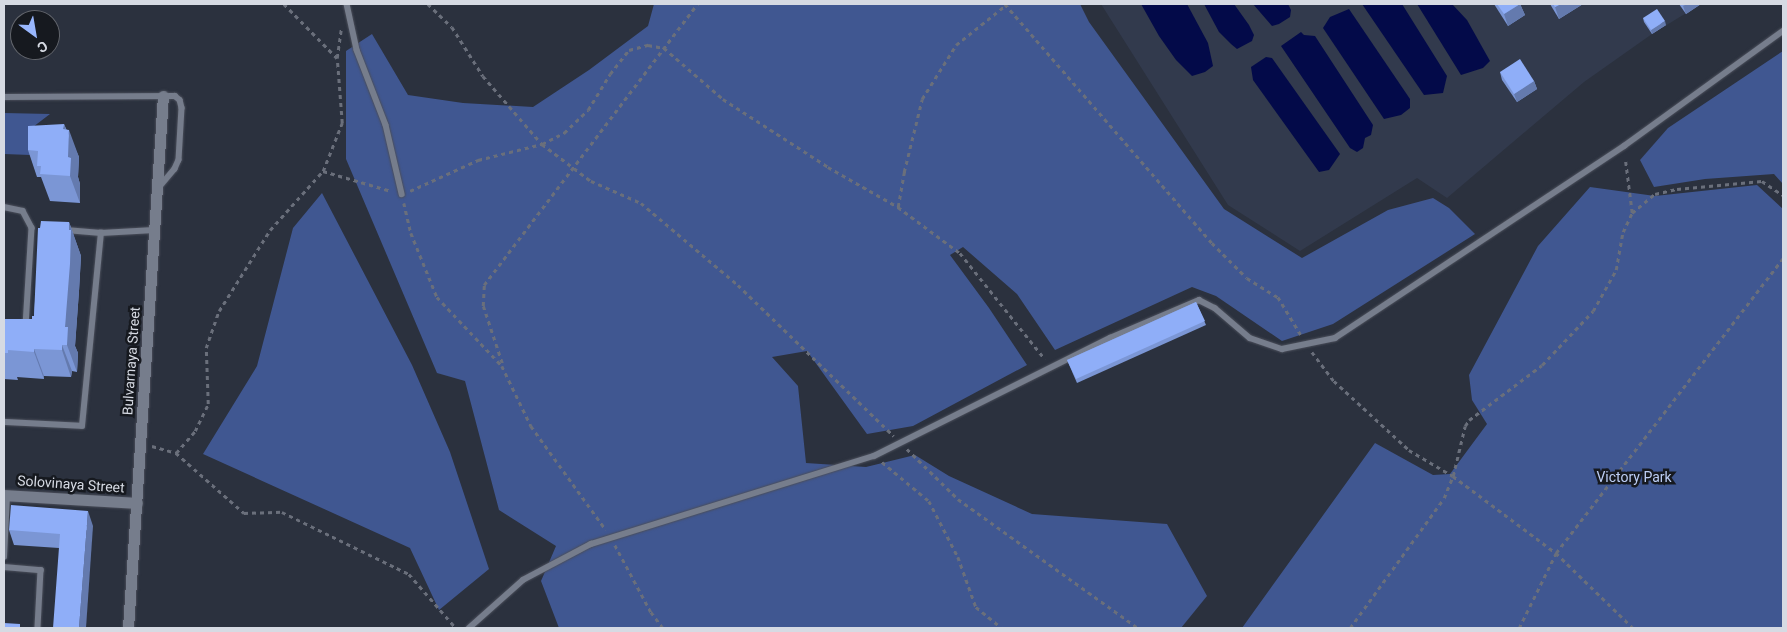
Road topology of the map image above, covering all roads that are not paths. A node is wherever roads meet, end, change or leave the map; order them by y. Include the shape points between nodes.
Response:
1 (347, 4) edge
2 (1783, 31) edge
3 (163, 96) junction
4 (4, 97) edge
5 (158, 189) junction
6 (402, 194) road end
7 (4, 207) edge
8 (32, 228) junction
9 (42, 228) edge
10 (61, 230) edge
11 (154, 230) junction
12 (101, 233) junction
13 (26, 334) edge
14 (4, 422) edge
15 (6, 495) edge
16 (136, 503) junction
17 (4, 557) edge
18 (4, 567) edge
19 (38, 628) edge
20 (128, 628) edge
21 (469, 628) edge

1 - 6 lane via 357,50 386,125
2 - 21 lane via 1624,146 1335,338 1282,349 1250,338 1215,308 1198,300 1051,366 874,456 591,544 523,580
3 - 4 lane
3 - 5 street, Bulvarnaya Street
3 - 5 lane via 175,96 182,108 179,160
5 - 11 street, Bulvarnaya Street
7 - 8 lane via 23,212
8 - 9 lane
8 - 13 lane
10 - 12 lane
11 - 12 lane
11 - 16 street, Bulvarnaya Street
12 - 14 lane via 82,426
15 - 16 street, Solovinaya Street
15 - 17 lane
16 - 20 street, Bulvarnaya Street
18 - 19 lane via 41,570

